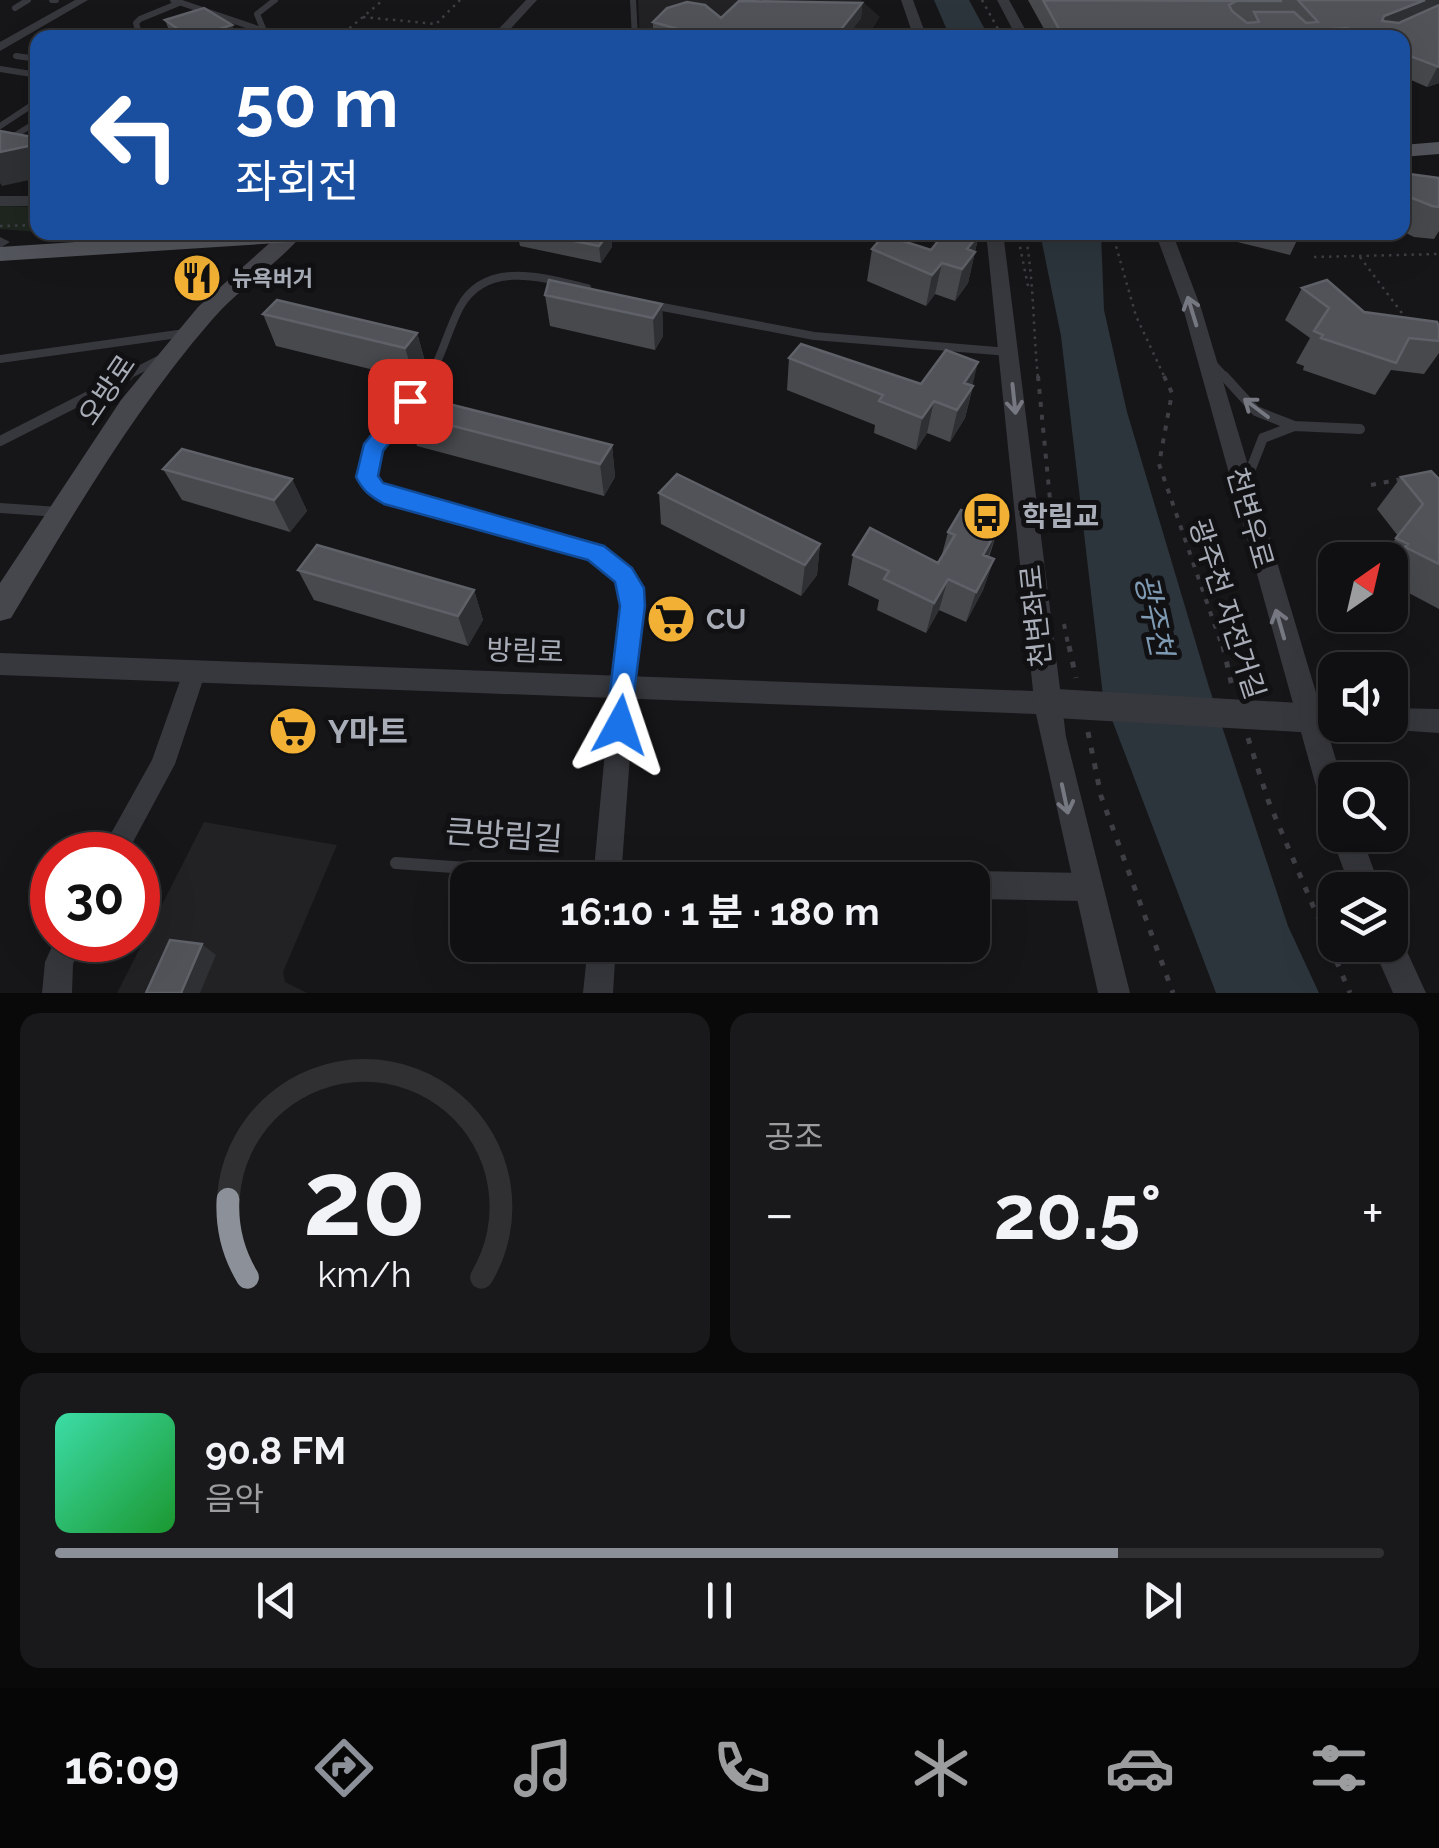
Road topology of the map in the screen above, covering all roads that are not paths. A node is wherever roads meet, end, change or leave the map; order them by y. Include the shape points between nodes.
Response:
1 (28, 0) edge
2 (83, 0) edge
3 (275, 0) edge
4 (532, 0) edge
5 (634, 0) edge
6 (907, 0) edge
7 (1004, 0) edge
8 (176, 1) edge
9 (14, 8) dead end
10 (30, 30) edge
11 (30, 30) edge
12 (138, 30) edge
13 (256, 30) edge
14 (265, 30) edge
15 (503, 30) edge
16 (635, 30) edge
17 (917, 30) edge
18 (1020, 30) edge
19 (0, 47) edge
20 (16, 56) dead end
21 (30, 58) edge
22 (0, 69) edge
23 (30, 74) edge
24 (30, 106) edge
25 (0, 126) edge
26 (30, 126) edge
27 (0, 146) edge
28 (16, 149) edge
29 (1439, 149) edge
30 (1410, 151) edge
31 (1439, 165) edge
32 (1410, 167) edge
33 (0, 200) edge
34 (30, 201) edge
35 (32, 240) edge
36 (204, 240) edge
37 (285, 240) edge
38 (995, 240) edge
39 (1165, 240) edge
40 (0, 242) edge
41 (0, 254) edge
42 (602, 292) edge
43 (638, 302) edge
44 (186, 332) junction
45 (1008, 352) junction
46 (168, 356) junction
47 (1205, 356) junction
48 (0, 360) edge
49 (1294, 426) junction
50 (1360, 429) dead end
51 (0, 441) edge
52 (1242, 490) junction
53 (0, 508) edge
54 (62, 512) junction
55 (0, 609) edge
56 (0, 664) edge
57 (194, 671) junction
58 (623, 687) junction
59 (1047, 703) junction
60 (1318, 709) edge
61 (1318, 718) edge
62 (1408, 720) edge
63 (1439, 721) edge
64 (125, 832) edge
65 (608, 862) edge
66 (396, 863) dead end
67 (450, 867) edge
68 (990, 885) edge
69 (1085, 887) junction
70 (59, 962) edge
71 (601, 962) edge
72 (1396, 962) edge
73 (57, 993) edge
74 (598, 993) edge
75 (1114, 993) edge
76 (1410, 993) edge

1 - 9 lane
2 - 11 street
3 - 14 lane via 256,14
4 - 15 street
5 - 16 lane
6 - 17 street
7 - 18 street
8 - 12 lane via 140,19
8 - 13 lane
10 - 19 street
20 - 21 lane
22 - 23 lane
24 - 25 lane
26 - 27 lane
27 - 28 lane
29 - 30 main road
31 - 32 main road
33 - 34 street
35 - 40 main road
36 - 41 main road
37 - 44 main road, 오방로
38 - 45 street, 천변좌로
47 -> 39 street, 천변우로
42 - 58 lane via 509,274 478,284 430,376 372,449 367,477 392,498 596,553 613,564 632,588
43 - 45 lane via 814,336
44 - 46 main road, 오방로
44 - 48 lane
45 -> 59 street, 천변좌로
46 - 51 lane
46 - 54 main road, 오방로
49 -> 47 lane via 1256,411
47 - 52 street, 천변우로
49 - 50 lane
49 - 52 lane via 1264,438
60 -> 52 street, 천변우로
53 - 54 lane
54 - 55 main road, 오방로
56 - 57 street, 방림로
57 - 58 street, 방림로
57 - 64 street via 163,764
58 - 59 street, 방림로
58 - 65 street
59 - 61 street, 방림로, bridge
59 -> 69 street, 천변좌로
62 - 63 street
66 - 67 lane, 큰방림길
68 - 69 street
69 - 75 street, 천변좌로
70 - 73 street
71 - 74 street
72 - 76 street

